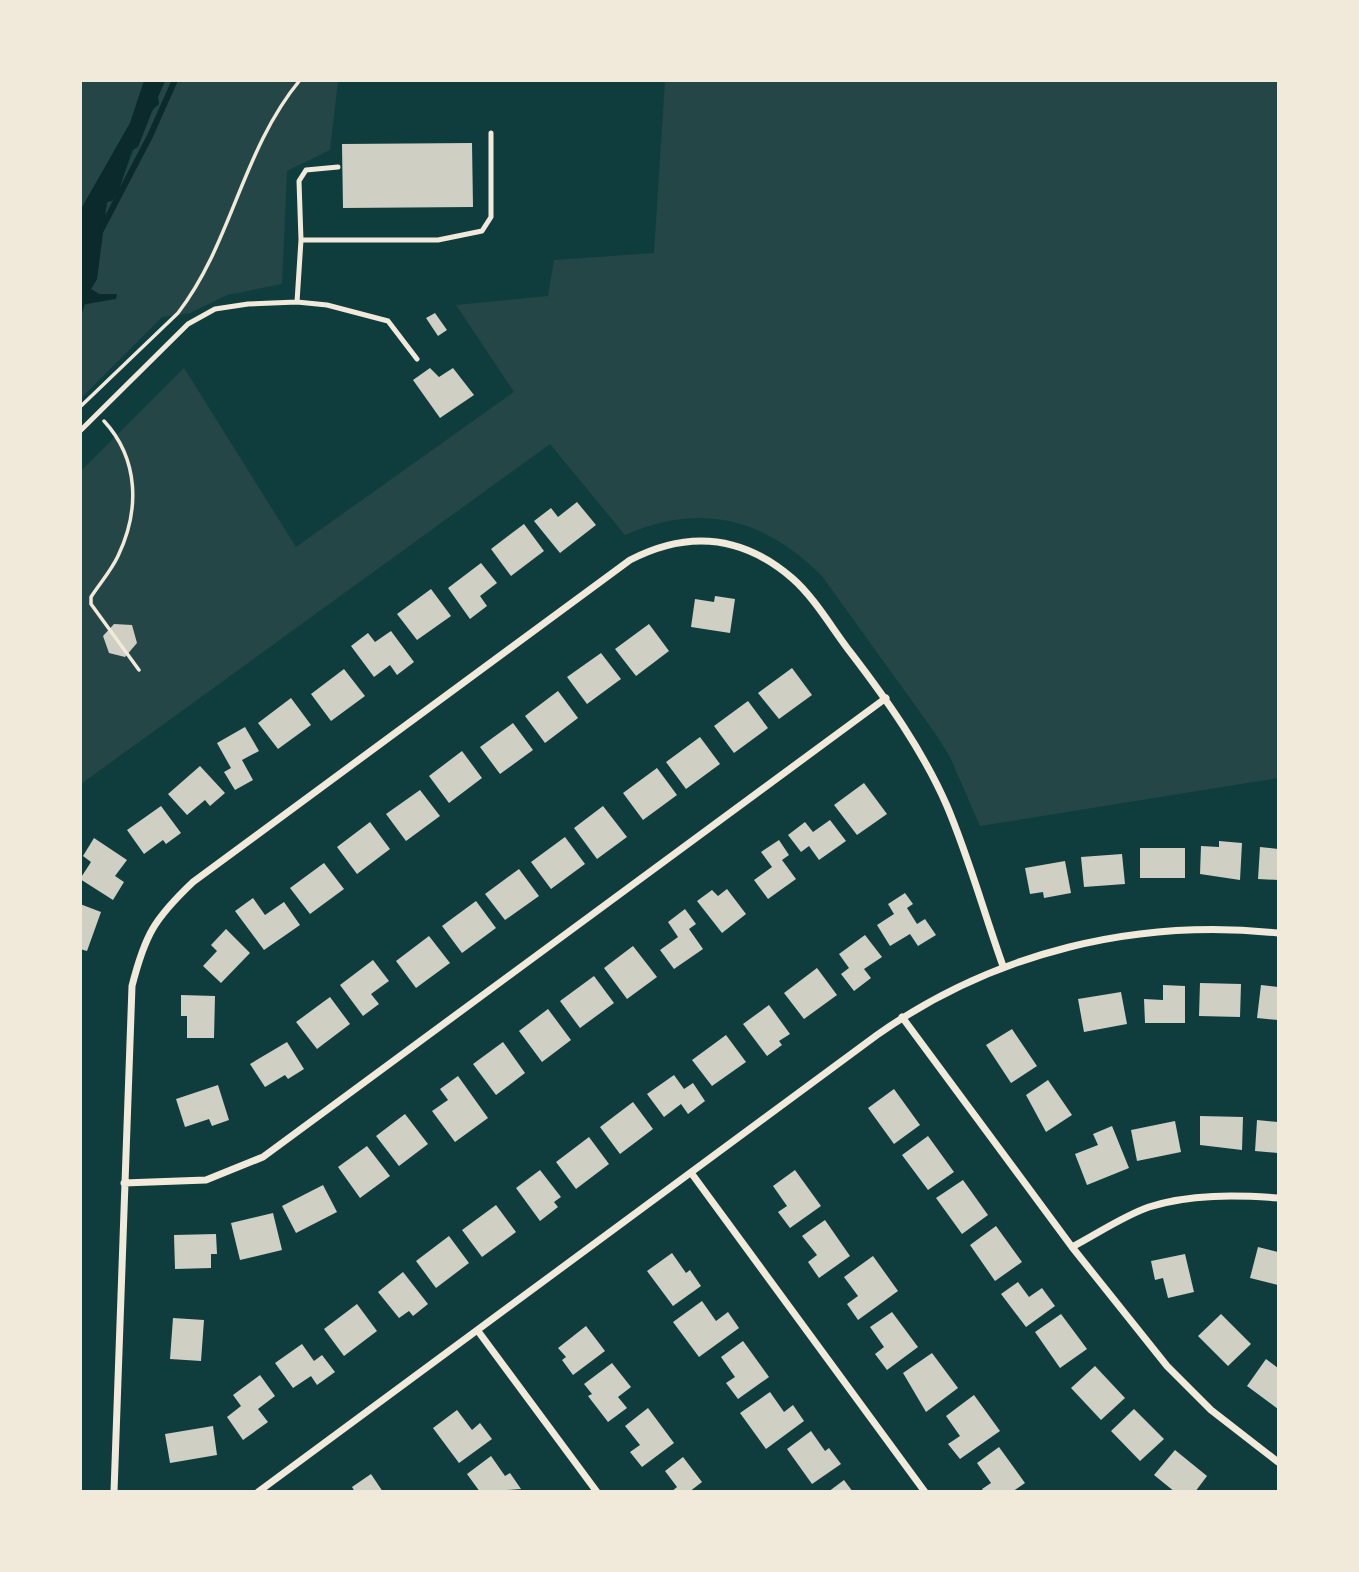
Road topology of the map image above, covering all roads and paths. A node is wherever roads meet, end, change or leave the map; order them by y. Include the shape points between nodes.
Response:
1 (300, 80) edge
2 (491, 133) dead end
3 (338, 167) dead end
4 (301, 240) junction
5 (297, 302) junction
6 (417, 359) dead end
7 (80, 407) edge
8 (97, 414) junction
9 (80, 431) edge
10 (139, 670) dead end
11 (886, 698) junction
12 (1279, 933) edge
13 (1003, 966) junction
14 (902, 1017) junction
15 (692, 1174) junction
16 (124, 1183) junction
17 (1279, 1198) edge
18 (1072, 1247) junction
19 (478, 1331) junction
20 (1279, 1462) edge
21 (268, 1489) edge
22 (114, 1492) edge
23 (258, 1492) edge
24 (597, 1492) edge
25 (925, 1492) edge

1 - 7 path via 253,155 230,216 190,298
2 - 4 lane via 491,218 482,231 438,240
3 - 4 lane via 306,170 301,176
4 - 5 lane
5 - 6 lane via 388,321
5 - 8 lane via 215,309 188,324
8 - 9 lane
8 - 10 path via 125,450 134,486 119,555 90,604
11 - 13 street via 947,806
11 - 16 street via 263,1157 206,1180
11 - 16 street via 794,580 752,552 720,541 675,542 622,566 172,902 144,940 132,986
12 - 13 street via 1211,929 1118,936
13 - 14 street
14 - 15 street
14 - 18 street
15 - 19 street
15 - 25 street
16 - 22 street
17 - 18 street via 1192,1198 1148,1207
18 - 20 street via 1194,1395
19 - 21 street
19 - 24 street
21 - 23 street

